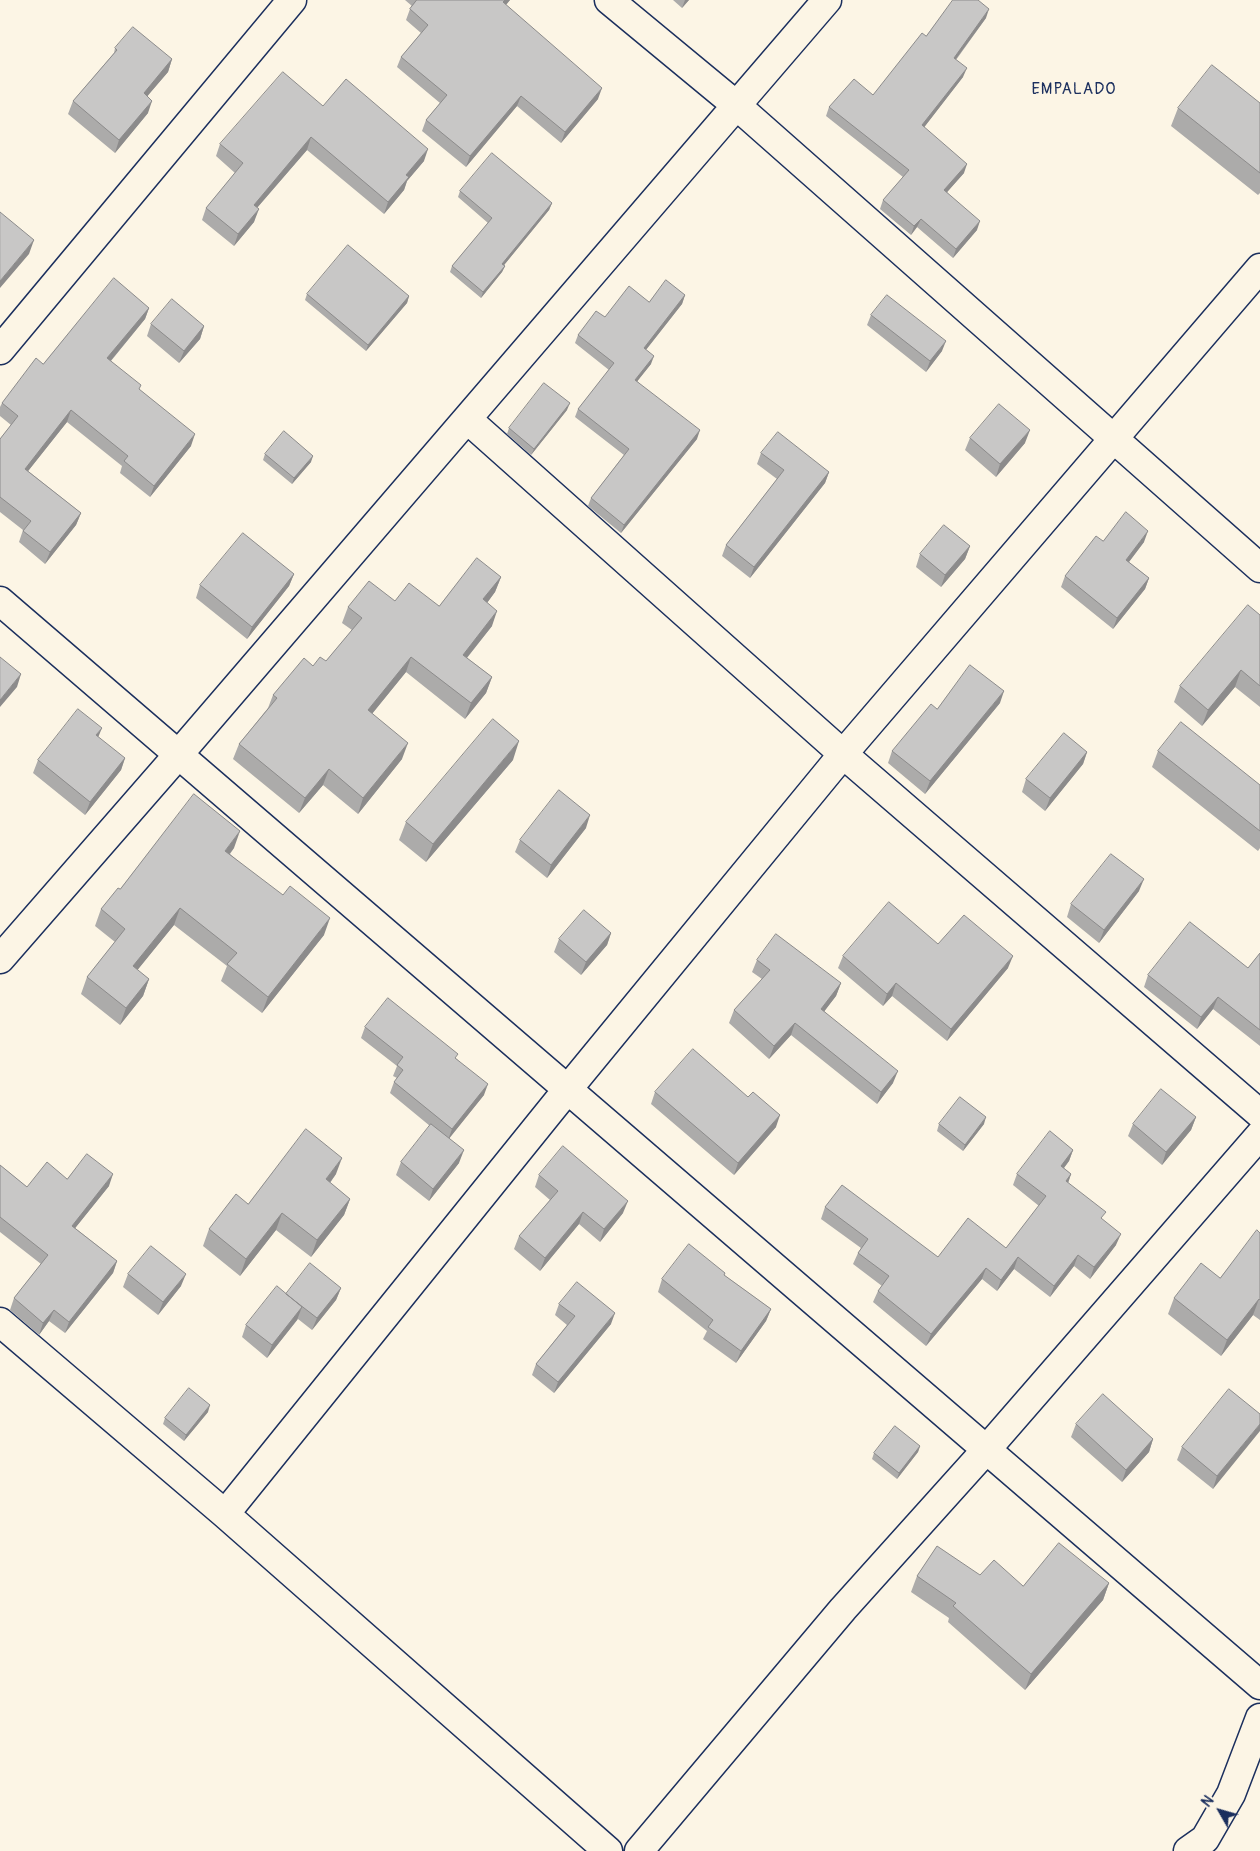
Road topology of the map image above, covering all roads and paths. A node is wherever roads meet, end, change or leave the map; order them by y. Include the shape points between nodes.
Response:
1 (292, 0) edge
2 (609, 0) edge
3 (827, 0) edge
4 (736, 105) junction
5 (1260, 268) edge
6 (0, 350) edge
7 (467, 419) junction
8 (1113, 438) junction
9 (1260, 568) edge
10 (0, 601) edge
11 (843, 754) junction
12 (178, 755) junction
13 (0, 959) edge
14 (566, 1090) junction
15 (1260, 1114) edge
16 (1260, 1135) edge
17 (0, 1322) edge
18 (986, 1450) junction
19 (225, 1514) junction
20 (1260, 1685) edge
21 (1260, 1718) edge
22 (608, 1851) edge
23 (639, 1851) edge
24 (1188, 1851) edge

1 - 6 street
2 - 4 street
3 - 4 street
4 - 7 street
4 - 8 street
5 - 8 street
7 - 11 street
7 - 12 street
8 - 9 street
8 - 11 street
10 - 12 street
11 - 14 street
11 - 15 street
12 - 13 street
12 - 14 street
14 - 18 street
14 - 19 street
16 - 18 street
17 - 19 street
18 - 20 street
18 - 23 street via 843,1609
19 - 22 street
21 - 24 street via 1231,1794 1205,1839

